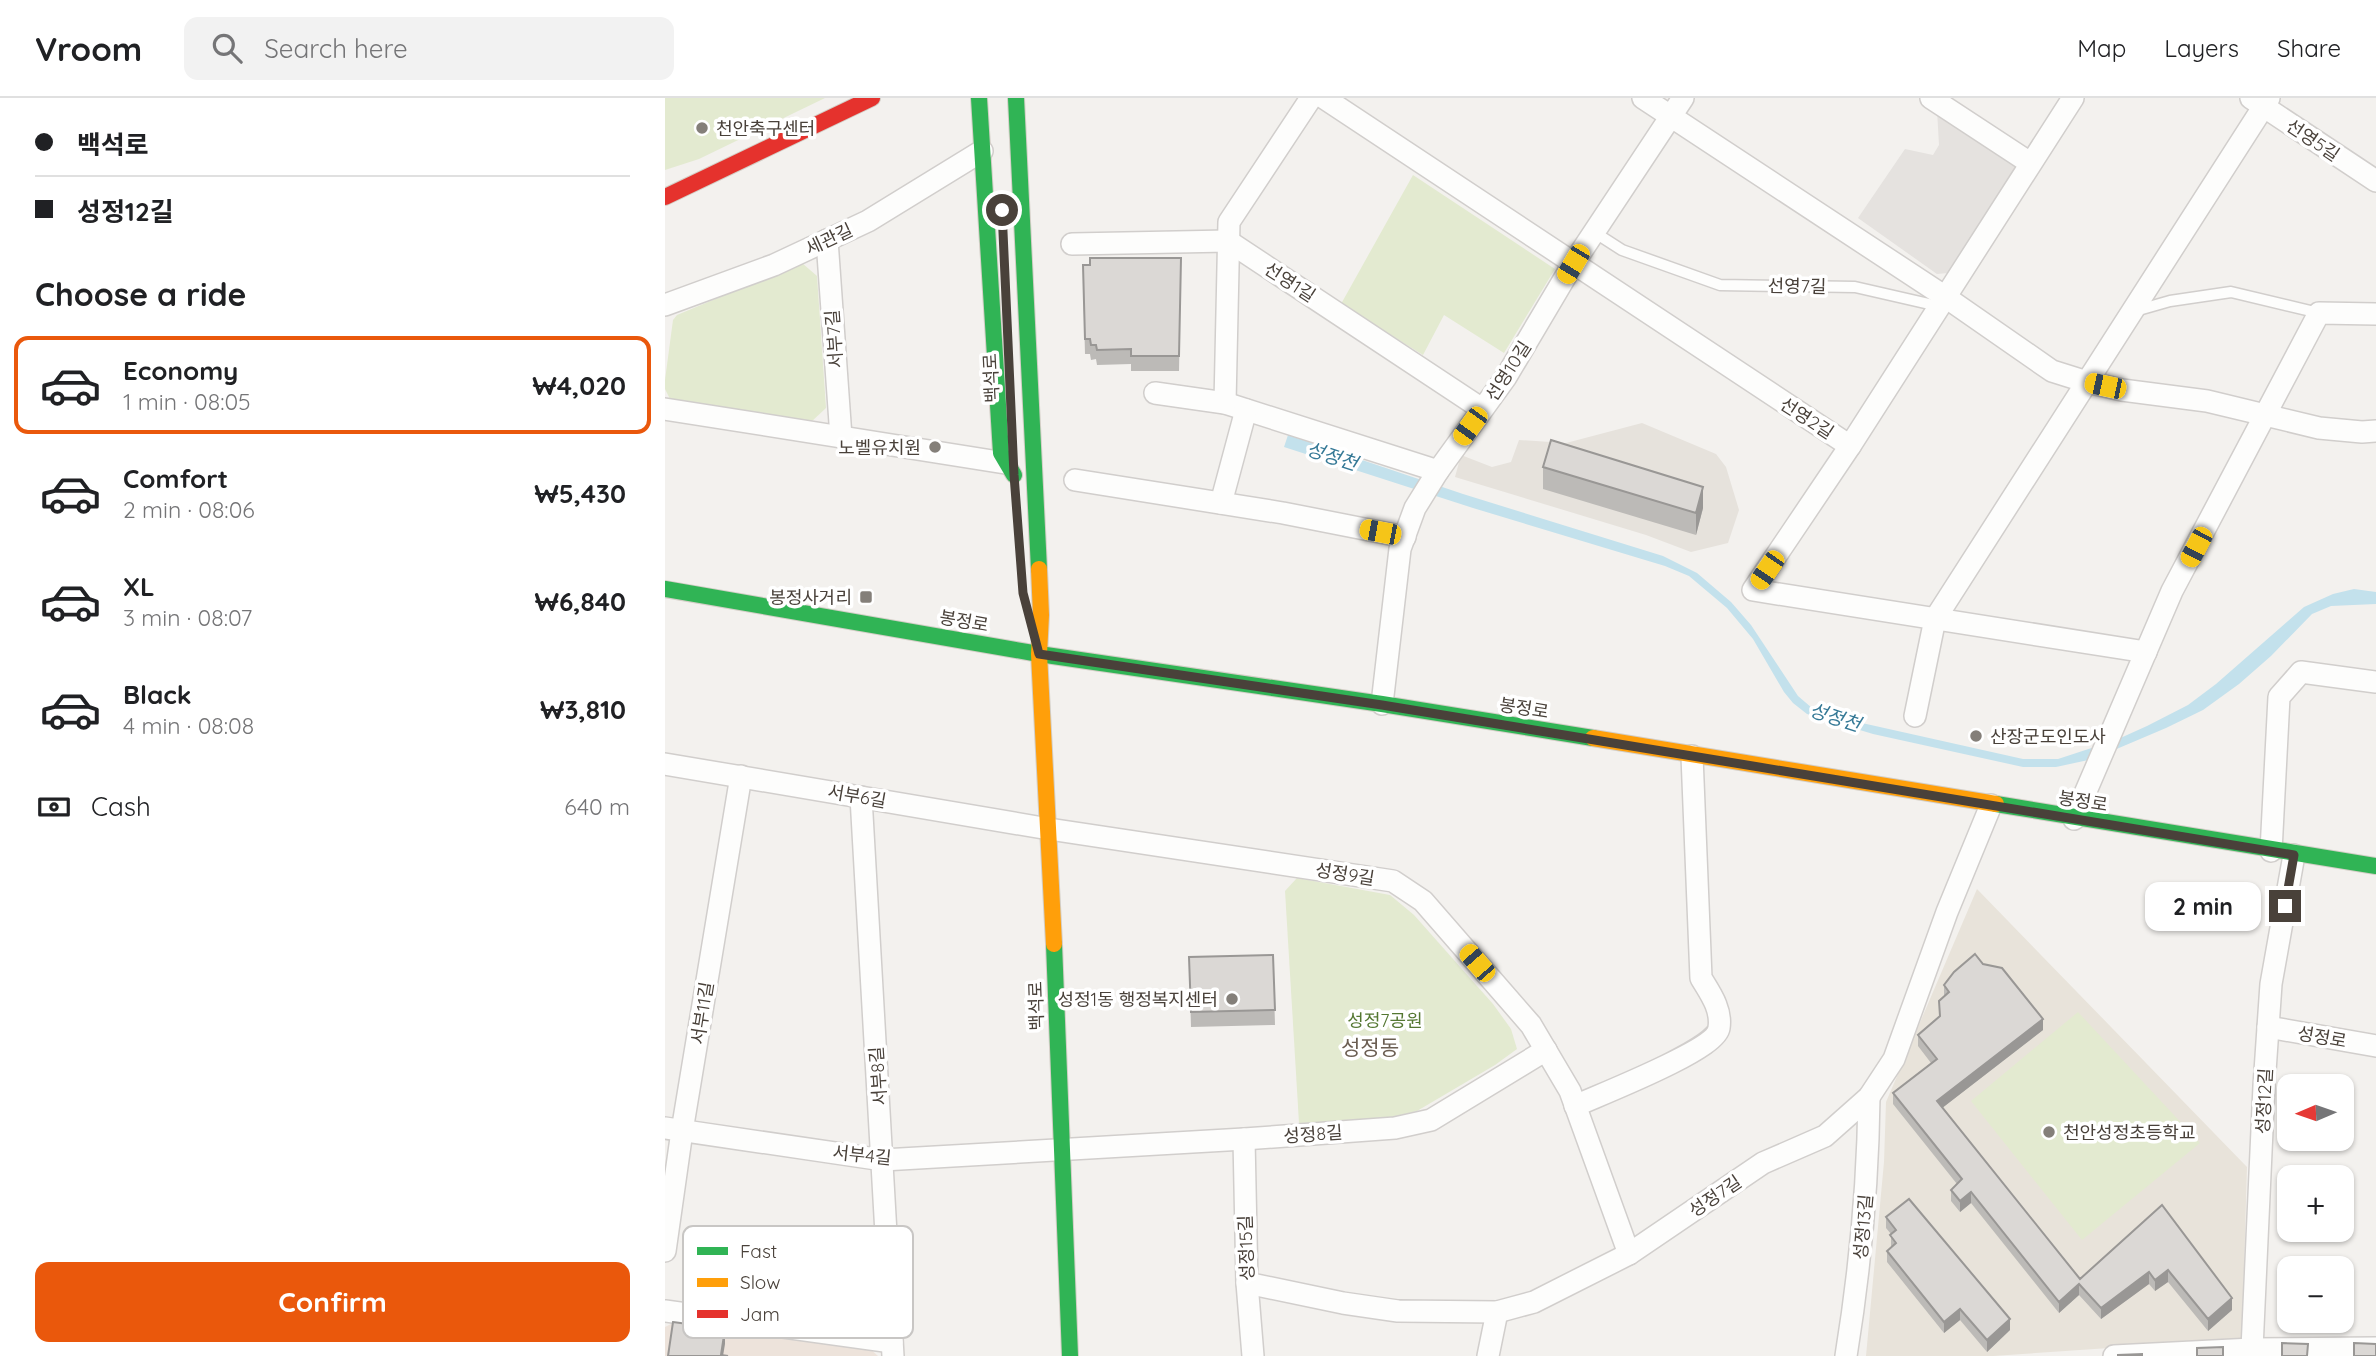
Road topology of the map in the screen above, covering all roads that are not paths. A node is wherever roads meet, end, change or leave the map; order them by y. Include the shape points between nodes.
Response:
1 (872, 98) edge
2 (979, 98) edge
3 (1016, 98) edge
4 (1311, 98) edge
5 (1324, 98) edge
6 (1643, 98) edge
7 (1931, 98) edge
8 (2073, 98) edge
9 (2261, 101) edge
10 (1677, 107) edge
11 (982, 151) junction
12 (2030, 163) junction
13 (2376, 181) edge
14 (665, 197) edge
15 (1003, 224) dead end
16 (1594, 232) junction
17 (827, 240) junction
18 (1229, 241) junction
19 (1072, 244) dead end
20 (1573, 264) junction
21 (1941, 301) junction
22 (666, 311) edge
23 (2132, 312) junction
24 (2319, 313) junction
25 (2376, 314) edge
26 (2087, 382) junction
27 (1155, 393) dead end
28 (1225, 403) junction
29 (1047, 405) dead end
30 (665, 409) edge
31 (1482, 409) junction
32 (1246, 410) junction
33 (2266, 415) junction
34 (2376, 431) edge
35 (841, 437) junction
36 (1850, 446) junction
37 (1438, 471) junction
38 (1011, 475) junction
39 (1034, 477) junction
40 (1075, 480) dead end
41 (1221, 503) junction
42 (1405, 537) junction
43 (665, 589) edge
44 (1025, 603) dead end
45 (1935, 619) junction
46 (2146, 652) junction
47 (1039, 654) junction
48 (2376, 682) edge
49 (1382, 705) junction
50 (1915, 716) dead end
51 (1692, 756) junction
52 (665, 764) edge
53 (741, 776) junction
54 (861, 797) junction
55 (1991, 805) junction
56 (2074, 819) junction
57 (1049, 829) junction
58 (2271, 851) junction
59 (2294, 855) junction
60 (2376, 866) edge
61 (2268, 1027) junction
62 (2376, 1046) edge
63 (1546, 1050) junction
64 (1869, 1097) junction
65 (1575, 1106) junction
66 (674, 1129) edge
67 (1244, 1139) junction
68 (1061, 1149) junction
69 (883, 1160) junction
70 (886, 1226) edge
71 (665, 1251) edge
72 (1629, 1254) junction
73 (1247, 1283) junction
74 (665, 1311) edge
75 (1497, 1312) junction
76 (683, 1314) edge
77 (827, 1338) edge
78 (2376, 1348) edge
79 (893, 1349) edge
80 (2252, 1349) junction
81 (1070, 1356) edge
82 (1253, 1356) edge
83 (1488, 1356) edge
84 (1846, 1356) edge
85 (2114, 1356) edge

1 - 14 main road
2 - 11 main road
3 - 39 main road, 백석로
4 - 18 street via 1229,222
5 - 20 street, 선영2길
6 - 10 street
7 - 12 street
8 - 12 street
9 - 13 street, 선영5길
9 - 23 street
10 - 16 street, 선영10길
10 - 21 street
11 - 17 street, 세관길 via 868,221
11 - 38 main road via 1001,453
12 - 21 street
15 - 38 main road, 백석로
16 - 20 street, 선영10길
16 - 21 lane, 선영7길 via 1622,250 1720,285 1855,287
17 - 22 street, 세관길
17 - 35 street, 서부7길
18 - 19 street
18 - 28 street
18 - 31 street, 선영1길
20 - 31 street, 선영10길
20 - 36 street, 선영2길
21 - 26 street via 2052,371
21 - 36 street
23 - 24 lane via 2231,292
23 - 26 street
24 - 25 street
24 - 33 street
26 - 33 street
26 - 45 street
27 - 28 street
28 - 32 street
29 - 39 main road via 1044,456
30 - 35 street
31 - 37 street, 선영10길
32 - 37 street
32 - 41 street
33 - 34 street via 2319,428
33 - 46 street via 2172,592
35 - 38 street
36 - 45 street, 선영2길 via 1753,590
37 - 42 street, 선영10길 via 1415,508
39 - 47 main road, 백석로
40 - 41 street
41 - 42 street
42 - 49 street, 선영10길
43 - 47 main road, 봉정로
44 - 47 main road, 백석로
45 - 46 street, 선영2길
45 - 50 street
46 - 56 street
47 - 49 main road, 봉정로
47 - 57 main road, 백석로
48 - 58 street via 2301,672 2279,697
49 - 51 main road, 봉정로
51 - 55 main road, 봉정로
51 - 65 street via 1701,978 1718,1009 1720,1029 1714,1039 1689,1055
52 - 53 street, 서부6길
53 - 54 street, 서부6길
53 - 66 street, 서부11길
54 - 57 street, 서부6길
54 - 69 street, 서부8길
55 - 56 main road, 봉정로
55 - 64 street, 성정7길 via 1894,1059
56 - 58 main road, 봉정로
57 - 63 street, 성정9길 via 1393,881 1423,901 1531,1025
57 - 68 main road, 백석로
58 - 59 main road, 봉정로
59 - 60 main road, 봉정로
59 - 61 street, 성정12길
61 - 62 street, 성정로
61 - 80 street, 성정12길
63 - 65 street, 성정9길
63 - 67 street, 성정8길 via 1431,1120 1395,1128
64 - 72 street, 성정7길 via 1825,1136 1763,1163
64 - 84 street, 성정13길 via 1857,1288
65 - 72 street, 성정9길
66 - 69 street, 서부4길
66 - 71 street, 서부11길
67 - 68 street, 성정8길
67 - 73 street, 성정15길
68 - 69 street, 서부4길
68 - 81 main road, 백석로
69 - 70 street, 서부8길
72 - 75 street, 성정7길 via 1534,1302
73 - 75 street, 성정7길 via 1398,1311
73 - 82 street, 성정15길
74 - 76 street
75 - 83 street
77 - 79 street
78 - 80 street
80 - 85 street

